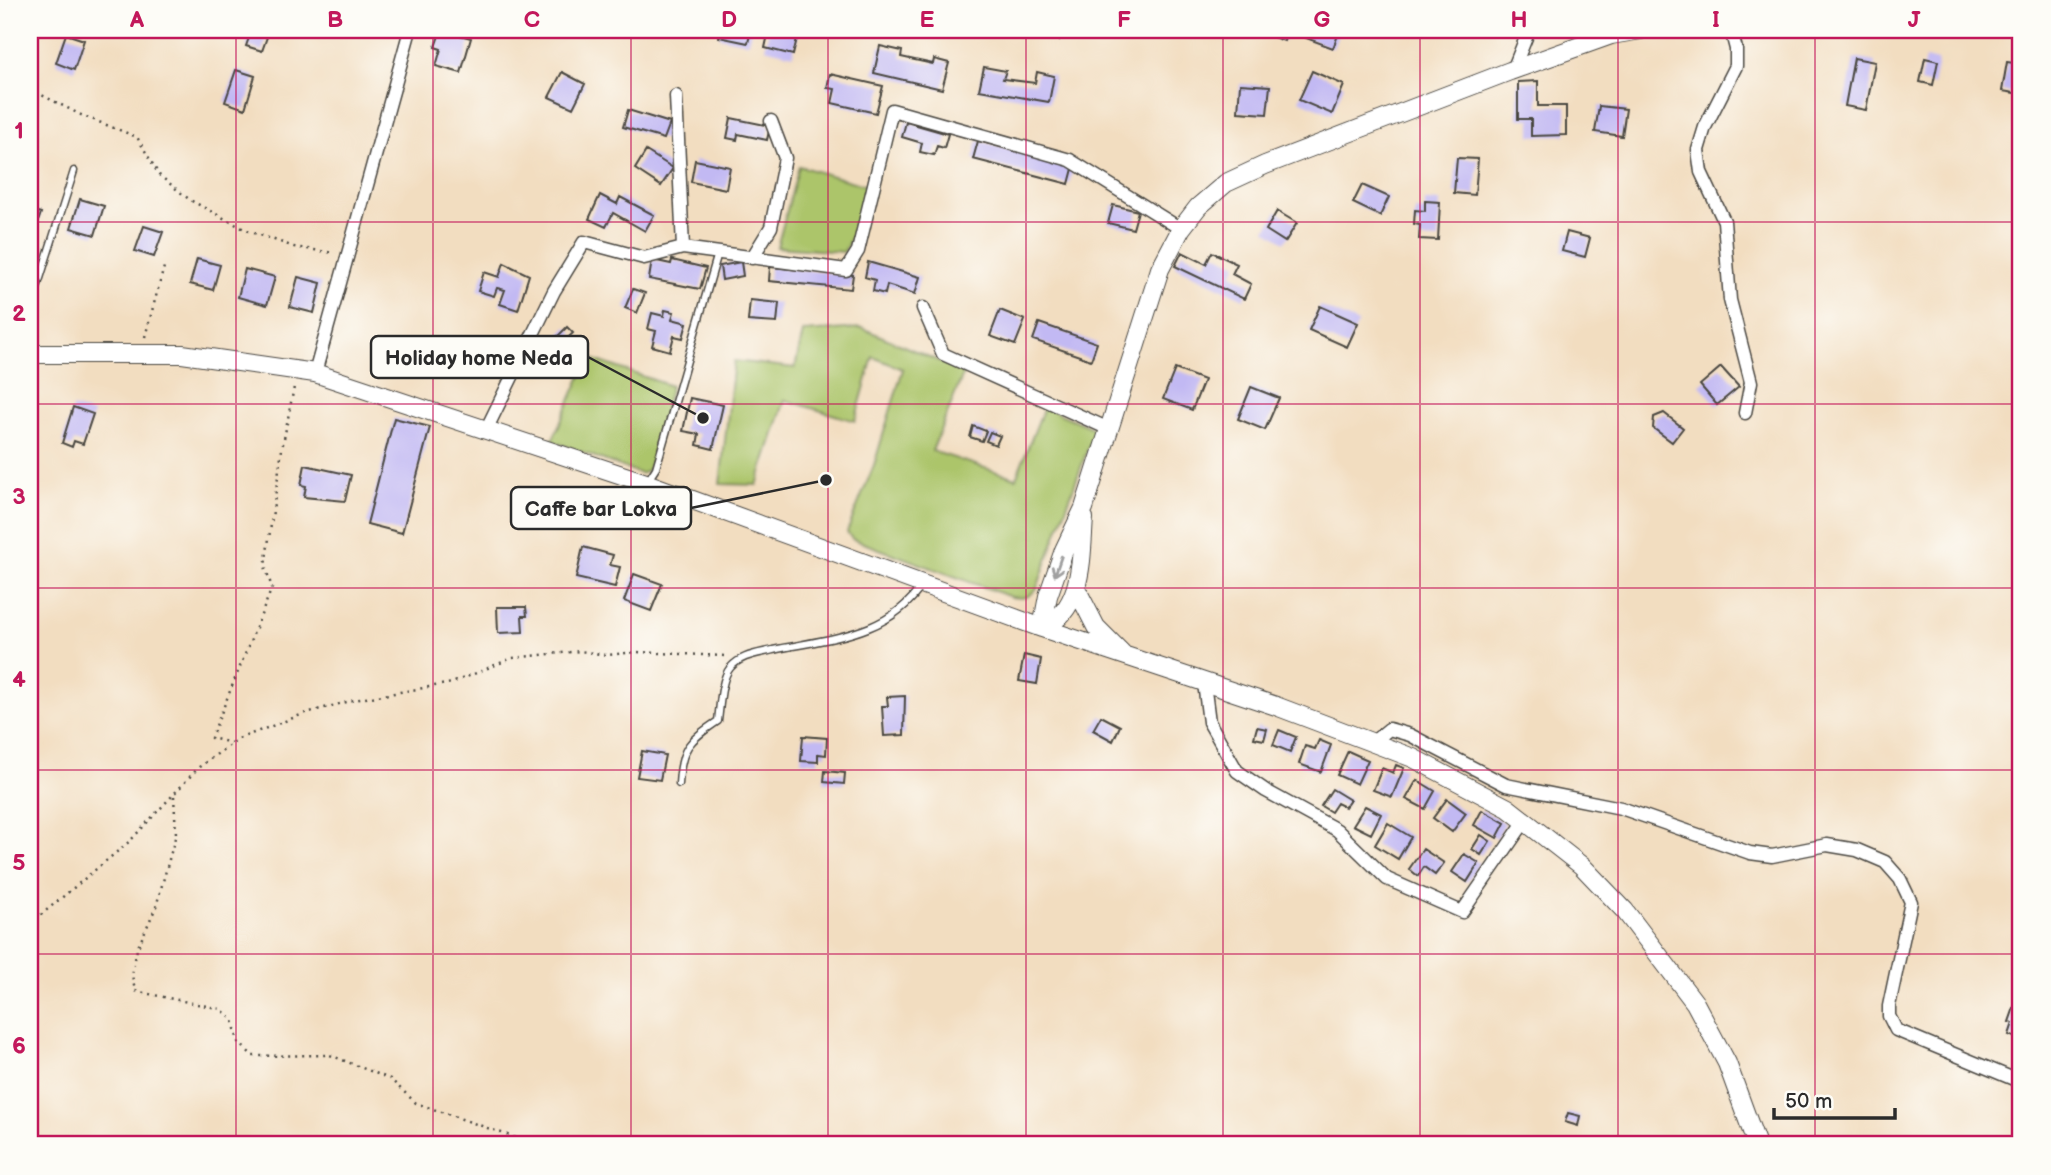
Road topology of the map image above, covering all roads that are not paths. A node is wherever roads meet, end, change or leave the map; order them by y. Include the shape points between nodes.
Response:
1 (410, 30) edge
2 (1529, 30) edge
3 (1641, 30) edge
4 (1731, 30) edge
5 (1513, 70) junction
6 (676, 96) dead end
7 (771, 121) dead end
8 (74, 172) dead end
9 (1181, 229) junction
10 (683, 248) junction
11 (718, 253) junction
12 (752, 258) junction
13 (923, 308) dead end
14 (30, 310) edge
15 (30, 354) edge
16 (307, 371) junction
17 (1745, 413) dead end
18 (1109, 429) junction
19 (486, 430) junction
20 (646, 483) junction
21 (1084, 508) junction
22 (922, 584) junction
23 (1076, 588) junction
24 (1042, 628) junction
25 (1127, 657) junction
26 (1203, 683) junction
27 (1372, 743) junction
28 (678, 784) dead end
29 (1525, 821) junction
30 (2021, 1082) edge
31 (1758, 1145) edge

1 - 16 street via 348,255
2 - 5 street
3 - 5 main road via 1611,35
4 - 17 street via 1735,66 1698,150 1701,172 1724,221 1730,300 1751,382
5 - 9 main road via 1226,183
6 - 10 street
7 - 12 street via 785,158 771,227
8 - 14 lane
9 - 12 street via 1070,160 892,110 858,251 846,270
9 - 18 main road via 1160,269
10 - 11 street
10 - 19 street via 644,258 584,242 554,291
11 - 12 street
11 - 20 lane via 656,468
13 - 18 street via 943,354
15 - 16 main road via 182,355
16 - 19 main road
18 - 21 main road
19 - 20 main road
20 - 22 main road
21 - 23 main road
21 -> 24 main road via 1063,550
22 - 24 main road
22 - 28 lane via 909,606 888,621 854,633 742,657 727,670 718,721 698,734 681,756
23 - 24 main road via 1063,616
23 - 25 main road via 1096,627
24 - 25 main road
25 - 26 main road
26 - 27 main road
26 - 29 street via 1209,722 1237,771 1337,830 1387,879 1462,912
27 - 29 main road via 1456,779
27 - 30 street via 1389,729 1410,735 1506,785 1621,808 1750,853 1772,856 1827,845 1857,850 1885,862 1911,902 1889,1006 1896,1030
29 - 31 main road via 1582,866 1625,911 1695,1003 1727,1063

